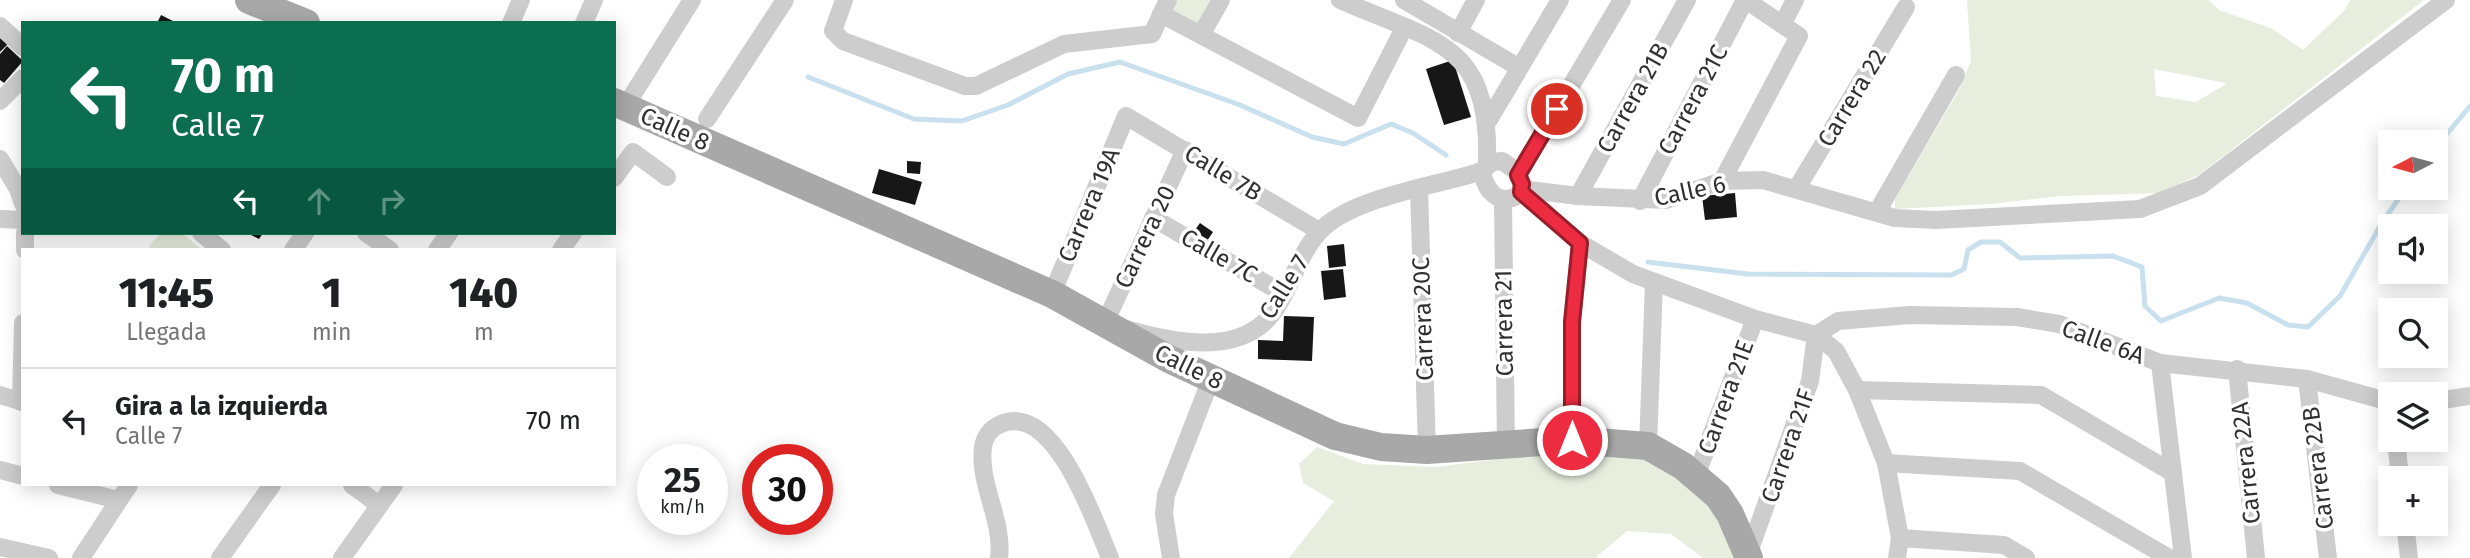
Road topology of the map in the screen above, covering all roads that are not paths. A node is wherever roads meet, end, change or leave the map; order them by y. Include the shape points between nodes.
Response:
1 (247, 0) edge
2 (521, 0) edge
3 (594, 0) edge
4 (785, 0) edge
5 (844, 0) edge
6 (1221, 0) edge
7 (1340, 0) edge
8 (1476, 0) edge
9 (1560, 0) edge
10 (1622, 0) edge
11 (1688, 0) edge
12 (1746, 0) edge
13 (1795, 0) edge
14 (2446, 0) edge
15 (1407, 1) edge
16 (691, 2) edge
17 (1164, 7) edge
18 (1906, 7) dead end
19 (272, 21) edge
20 (301, 21) edge
21 (512, 21) edge
22 (585, 21) edge
23 (1783, 23) junction
24 (0, 26) edge
25 (1404, 28) junction
26 (1202, 33) junction
27 (1458, 33) junction
28 (21, 45) edge
29 (1518, 68) junction
30 (1956, 75) dead end
31 (21, 80) edge
32 (0, 101) edge
33 (620, 104) edge
34 (1126, 116) joint
35 (707, 119) dead end
36 (1488, 130) junction
37 (1185, 150) junction
38 (0, 159) edge
39 (1485, 168) junction
40 (616, 174) edge
41 (667, 177) dead end
42 (1517, 180) junction
43 (1450, 181) junction
44 (1723, 181) junction
45 (1419, 188) junction
46 (1797, 188) junction
47 (1486, 189) junction
48 (1578, 196) junction
49 (21, 199) edge
50 (1503, 200) junction
51 (1640, 201) junction
52 (1877, 212) junction
53 (1153, 218) junction
54 (0, 219) edge
55 (21, 220) edge
56 (1319, 231) junction
57 (203, 235) edge
58 (369, 235) edge
59 (1580, 243) junction
60 (220, 248) edge
61 (387, 248) edge
62 (1654, 282) junction
63 (1052, 294) junction
64 (1284, 294) junction
65 (1755, 318) junction
66 (1105, 323) junction
67 (1816, 335) junction
68 (2160, 363) junction
69 (2237, 369) junction
70 (1212, 379) junction
71 (2307, 379) junction
72 (1857, 390) junction
73 (0, 395) edge
74 (2378, 399) edge
75 (2448, 401) edge
76 (21, 402) edge
77 (2469, 402) edge
78 (1572, 440) junction
79 (1648, 446) junction
80 (1506, 447) junction
81 (1427, 450) junction
82 (1886, 463) junction
83 (0, 470) edge
84 (2173, 473) junction
85 (21, 475) edge
86 (1696, 476) junction
87 (62, 486) edge
88 (127, 486) edge
89 (271, 486) edge
90 (353, 486) edge
91 (393, 486) edge
92 (118, 500) junction
93 (379, 505) junction
94 (2406, 536) edge
95 (1900, 538) junction
96 (0, 547) edge
97 (1749, 556) edge
98 (49, 558) edge
99 (81, 558) edge
100 (220, 558) edge
101 (342, 558) edge
102 (999, 558) edge
103 (1110, 558) edge
104 (1171, 558) edge
105 (1897, 558) edge
106 (2026, 558) edge
107 (2169, 558) edge
108 (2183, 558) edge
109 (2256, 558) edge
110 (2328, 558) edge
111 (2409, 558) edge

1 - 19 street
1 - 20 main road
2 - 21 street
3 - 22 street
4 - 35 street
5 - 17 street via 833,31 843,41 965,86 976,86 1064,44 1152,34
6 - 26 street
7 - 25 street
8 - 27 street
9 - 29 street
10 - 42 street
11 - 48 street, Carrera 21B
12 - 23 street
12 - 51 street, Carrera 21C
13 - 23 street
14 - 52 street, Calle 6 via 2200,186 2140,209 1935,220
15 - 27 street
16 - 33 street
17 - 26 street
18 - 46 street, Carrera 22
23 - 44 street via 1800,36
24 - 28 street
25 - 26 street via 1358,118
25 - 36 street via 1443,43 1460,58 1479,90
27 - 29 street
29 - 36 street
30 - 52 street
31 - 32 street
33 - 63 main road, Calle 8
34 - 37 street, Calle 7B
34 - 63 street, Carrera 19A
36 - 39 street
36 - 42 street
37 - 53 street, Carrera 20
37 - 56 street, Calle 7B
38 - 49 street
39 - 42 street, Calle 7 via 1497,161
39 - 43 street, Calle 7
39 - 47 street
40 - 41 street via 634,152
42 - 48 street, Calle 6
42 - 50 street via 1515,198
42 - 59 street
43 - 45 street, Calle 7
43 - 47 street, Calle 7
44 - 46 street, Calle 6 via 1763,180
44 - 51 street, Calle 6 via 1666,200
45 - 56 street, Calle 7 via 1356,208
45 - 81 street, Carrera 20C
46 - 52 street, Calle 6
47 - 50 street
48 - 51 street, Calle 6
50 - 80 street, Carrera 21
53 - 64 street, Calle 7C
53 - 66 street, Carrera 20
54 - 55 street
56 - 64 street, Calle 7
57 - 60 street
58 - 61 street
59 - 62 street
59 - 78 street via 1572,322
62 - 65 street
62 - 79 street
63 - 66 main road, Calle 8
64 - 66 street, Calle 7 via 1264,324 1228,342 1169,339
65 - 67 street
65 - 86 street, Carrera 21E
66 - 70 main road, Calle 8
67 - 68 street, Calle 6A via 1838,321 1910,315 2017,317 2059,324
67 - 72 street via 1836,351
67 - 97 street, Carrera 21F via 1811,381
68 - 69 street, Calle 6A
68 - 84 street
69 - 71 street, Calle 6A
69 - 109 street, Carrera 22A
70 - 81 main road, Calle 8 via 1335,436 1381,447
70 - 104 street via 1166,495
71 - 74 street, Calle 6A
71 - 110 street, Carrera 22B
72 - 82 street
72 - 84 street via 2041,395
73 - 76 street
75 - 77 street
78 - 79 main road, Calle 8
78 - 80 main road, Calle 8
79 - 86 main road, Calle 8
80 - 81 main road, Calle 8
82 - 95 street
82 - 107 street via 2020,471
83 - 85 street
84 - 108 street
86 - 97 main road, Calle 8 via 1730,514
87 - 92 street
88 - 92 street
89 - 100 street
90 - 93 street
91 - 93 street
92 - 99 street
93 - 101 street
94 - 111 street
95 - 105 street
95 - 106 street via 2004,545
96 - 98 street
102 - 103 street via 983,468 984,444 997,425 1021,420 1041,431 1058,453 1094,514

